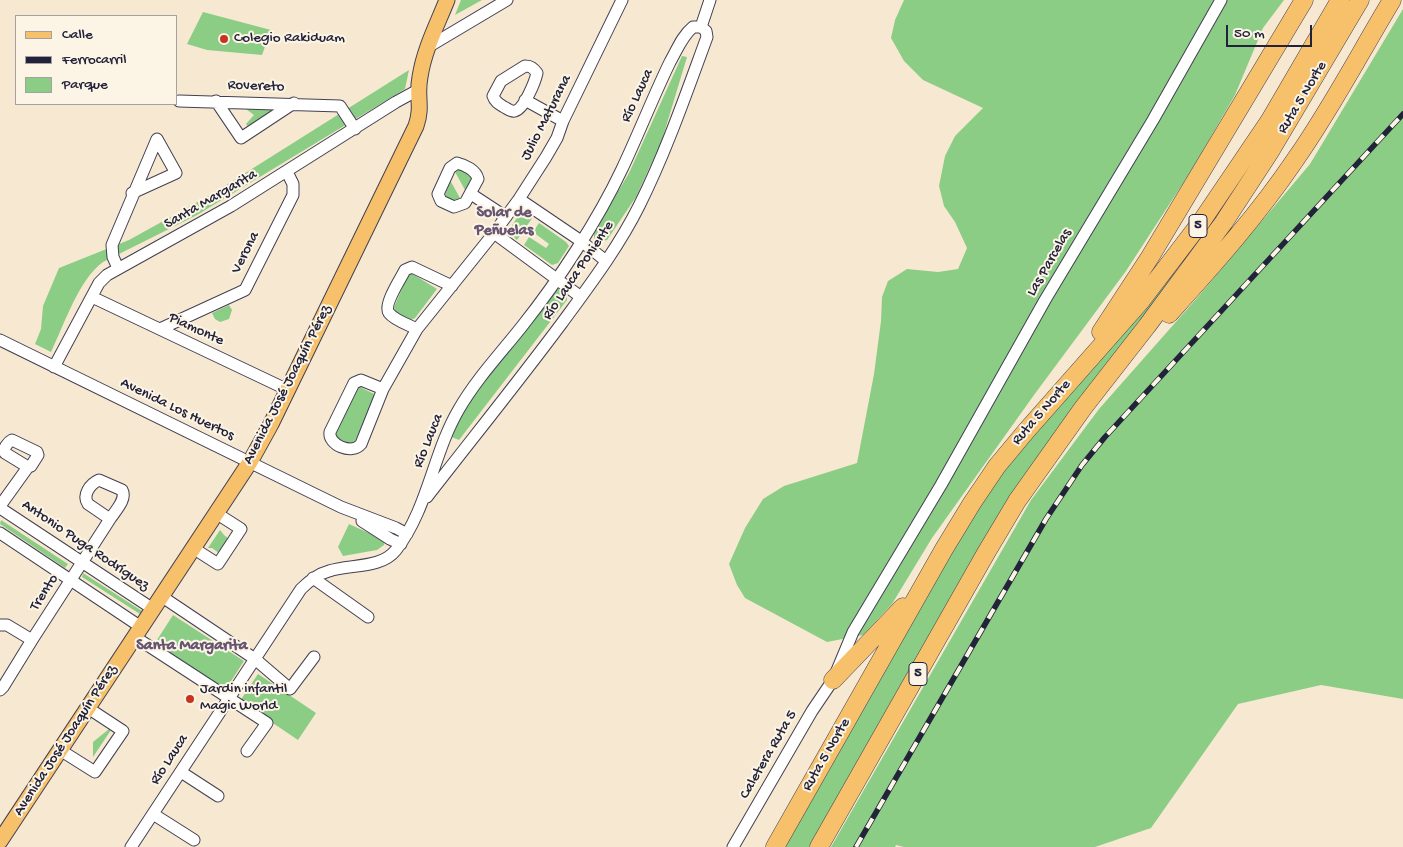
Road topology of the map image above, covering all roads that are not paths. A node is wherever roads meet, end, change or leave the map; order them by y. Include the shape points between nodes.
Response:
1 (447, 0) edge
2 (508, 0) edge
3 (622, 0) edge
4 (710, 0) edge
5 (1221, 0) edge
6 (1304, 0) edge
7 (1340, 0) edge
8 (1360, 0) edge
9 (1392, 0) edge
10 (1400, 0) edge
11 (701, 27) junction
12 (1376, 27) junction
13 (428, 47) junction
14 (418, 90) junction
15 (525, 100) dead end
16 (179, 101) dead end
17 (216, 101) junction
18 (294, 103) junction
19 (563, 121) junction
20 (355, 128) junction
21 (287, 172) junction
22 (132, 193) junction
23 (471, 194) dead end
24 (519, 199) junction
25 (506, 217) junction
26 (494, 233) junction
27 (581, 241) junction
28 (606, 261) junction
29 (118, 268) junction
30 (556, 279) junction
31 (452, 286) junction
32 (92, 297) junction
33 (581, 297) junction
34 (160, 329) junction
35 (417, 329) junction
36 (0, 340) edge
37 (54, 367) junction
38 (383, 389) junction
39 (288, 390) junction
40 (1083, 408) junction
41 (1027, 430) junction
42 (250, 462) junction
43 (28, 467) dead end
44 (421, 504) junction
45 (0, 507) edge
46 (216, 514) junction
47 (110, 519) dead end
48 (0, 533) edge
49 (404, 539) junction
50 (193, 548) junction
51 (82, 562) junction
52 (934, 567) junction
53 (313, 578) junction
54 (71, 580) junction
55 (162, 596) junction
56 (153, 609) junction
57 (368, 617) dead end
58 (0, 625) edge
59 (138, 632) junction
60 (32, 640) junction
61 (314, 657) dead end
62 (255, 658) junction
63 (833, 680) junction
64 (0, 690) edge
65 (229, 699) junction
66 (88, 708) junction
67 (60, 750) junction
68 (247, 751) dead end
69 (181, 772) junction
70 (218, 796) dead end
71 (153, 814) junction
72 (194, 840) dead end
73 (0, 841) edge
74 (131, 847) edge
75 (733, 847) edge
76 (775, 847) edge
77 (819, 847) edge

1 - 13 main road, Avenida José Joaquín Pérez
2 - 13 street
3 - 19 street, Julio Maturana
4 - 11 street
5 - 63 street, Las Parcelas via 853,632
6 - 41 highway via 1128,294
7 - 41 highway, Ruta 5 Norte / 5 via 1270,120 1201,222 1134,308
8 - 40 highway, Ruta 5 Norte / 5 via 1228,216
9 - 12 highway
10 - 12 highway
11 - 27 street, Río Lauca via 688,31 678,47 622,169
11 - 28 street, Río Lauca Poniente via 707,37 673,130 639,207
12 - 40 highway via 1313,133 1266,201
13 - 14 main road, Avenida José Joaquín Pérez
14 - 20 street, Santa Margarita
14 - 39 main road, Avenida José Joaquín Pérez via 421,108 416,126
15 - 19 street
16 - 17 street, Rovereto
17 - 18 street, Rovereto
17 - 18 street, Rovereto via 241,138
18 - 20 street, Rovereto via 340,106
19 - 24 street, Julio Maturana via 550,151
20 - 21 street, Santa Margarita
21 - 29 street, Santa Margarita via 175,239
21 - 34 street, Verona via 293,184 292,195 244,290
22 - 22 street via 140,175 156,139 176,173
22 - 29 street via 112,245
23 - 25 street
24 - 25 street, Julio Maturana
24 - 27 street
25 - 26 street, Julio Maturana
26 - 30 street
26 - 31 street, Julio Maturana
27 - 28 street
27 - 30 street, Río Lauca
28 - 33 street, Río Lauca Poniente
29 - 32 street, Santa Margarita via 103,279
30 - 33 street
30 - 44 street, Río Lauca via 524,324 473,385 448,428
31 - 35 street, Julio Maturana
31 - 35 street via 412,267 405,270 387,308 390,314
32 - 34 street, Piamonte
32 - 37 street, Santa Margarita
33 - 44 street, Río Lauca Poniente
34 - 39 street, Piamonte
35 - 38 street, Julio Maturana
36 - 37 street, Avenida Los Huertos
37 - 42 street, Avenida Los Huertos
38 - 38 street, Julio Maturana via 359,447 350,450 332,442 330,432 354,382 362,380
39 - 42 main road, Avenida José Joaquín Pérez
40 - 77 highway, Ruta 5 Norte / 5 via 996,536
41 - 52 highway, Ruta 5 Norte / 5 via 980,490
42 - 46 main road, Avenida José Joaquín Pérez
42 - 49 street, Avenida Los Huertos via 341,507 390,539
43 - 45 street
44 - 49 street, Río Lauca
45 - 51 street, Antonio Puga Rodríguez
46 - 50 main road, Avenida José Joaquín Pérez
46 - 50 street via 240,529 218,564
47 - 51 street, Trento
48 - 54 street
49 - 53 street, Río Lauca via 394,554 380,562 329,570
50 - 55 main road, Avenida José Joaquín Pérez
51 - 54 street, Trento
51 - 56 street, Antonio Puga Rodríguez
52 - 63 highway via 892,620
52 - 76 highway, Ruta 5 Norte / 5
53 - 57 street
53 - 62 street, Río Lauca via 301,589
54 - 59 street
54 - 60 street, Trento
55 - 56 main road, Avenida José Joaquín Pérez
55 - 62 street, Antonio Puga Rodríguez
56 - 59 main road, Avenida José Joaquín Pérez
58 - 60 street via 6,625
59 - 65 street
59 - 66 main road, Avenida José Joaquín Pérez
60 - 64 street, Trento
61 - 62 street, Antonio Puga Rodríguez via 290,690
62 - 65 street, Río Lauca
63 - 75 street, Caletera Ruta 5
65 - 68 street via 267,724
65 - 69 street, Río Lauca
66 - 67 main road, Avenida José Joaquín Pérez
66 - 67 street via 123,731 95,772
67 - 73 main road, Avenida José Joaquín Pérez
69 - 70 street
69 - 71 street, Río Lauca
71 - 72 street
71 - 74 street, Río Lauca

